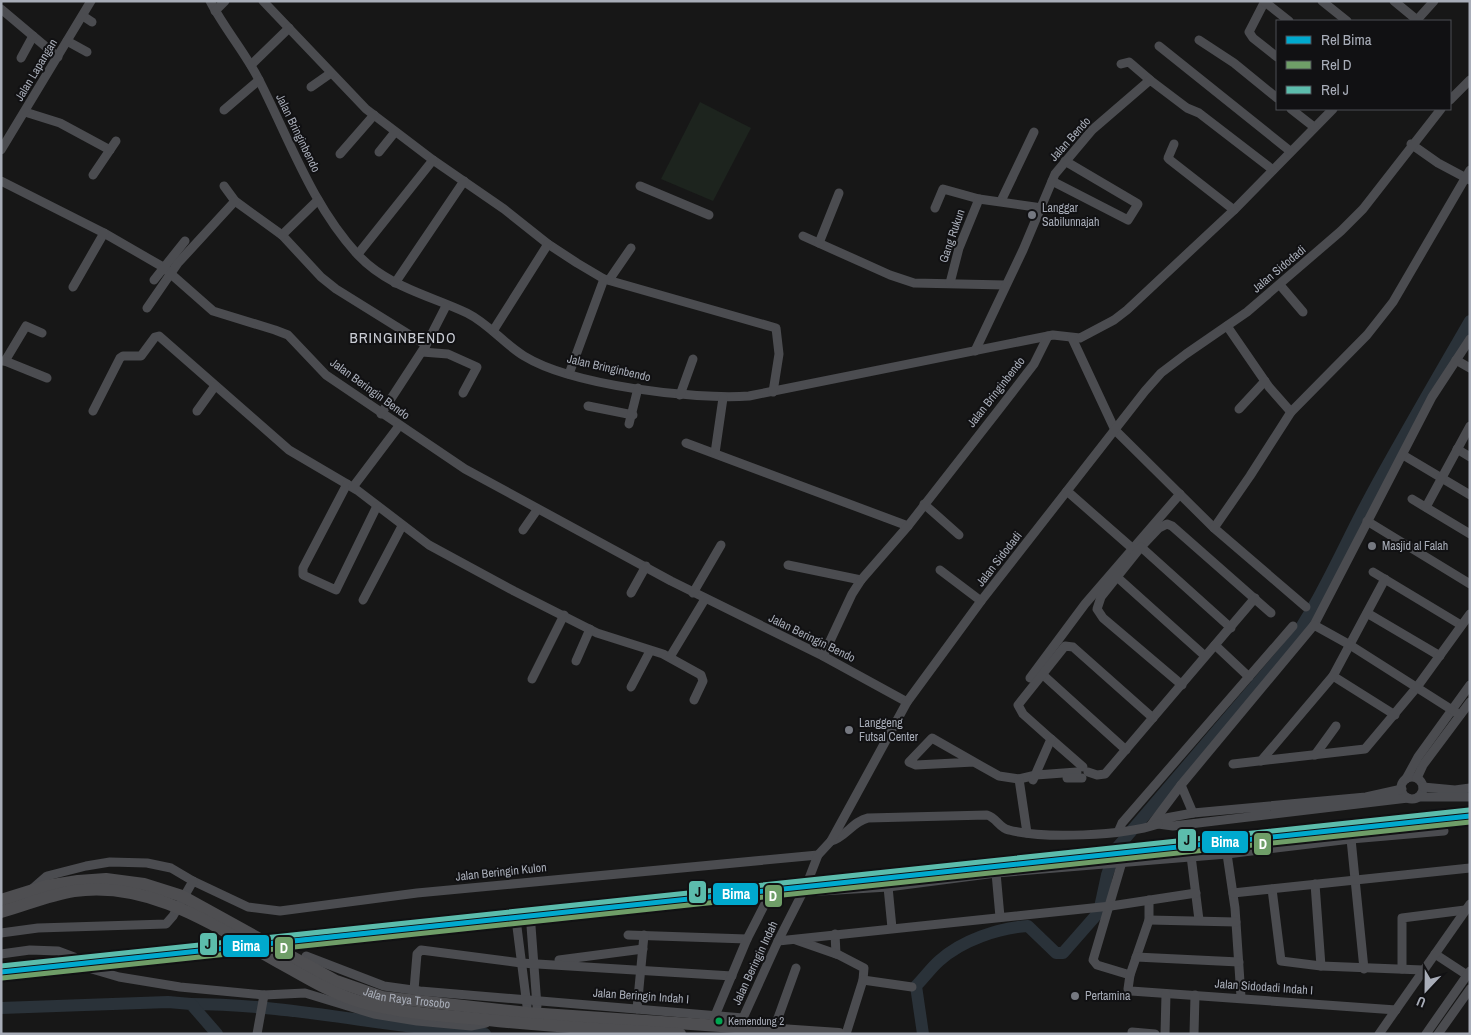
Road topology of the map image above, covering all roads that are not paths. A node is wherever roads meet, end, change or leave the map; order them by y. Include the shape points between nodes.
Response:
1 (225, 1) edge
2 (263, 1) edge
3 (1322, 1) edge
4 (1394, 1) edge
5 (1434, 1) edge
6 (1265, 2) edge
7 (93, 4) edge
8 (213, 6) edge
9 (1, 9) edge
10 (82, 16) junction
11 (1288, 20) edge
12 (1346, 20) edge
13 (1417, 20) edge
14 (92, 22) dead end
15 (288, 28) junction
16 (33, 36) junction
17 (1199, 40) dead end
18 (68, 41) junction
19 (1159, 46) dead end
20 (87, 52) dead end
21 (1276, 56) edge
22 (58, 57) junction
23 (21, 58) dead end
24 (1121, 64) dead end
25 (251, 65) junction
26 (331, 73) junction
27 (259, 80) junction
28 (1150, 80) junction
29 (1470, 80) edge
30 (310, 87) dead end
31 (1276, 97) edge
32 (1451, 99) edge
33 (224, 110) dead end
34 (1292, 110) edge
35 (1332, 110) edge
36 (1441, 110) edge
37 (25, 112) junction
38 (374, 115) junction
39 (1314, 127) junction
40 (395, 132) junction
41 (1034, 132) dead end
42 (116, 141) dead end
43 (1174, 144) dead end
44 (1411, 144) junction
45 (1, 150) edge
46 (110, 150) junction
47 (1290, 151) junction
48 (379, 152) dead end
49 (340, 154) dead end
50 (433, 160) junction
51 (1065, 160) junction
52 (1272, 170) junction
53 (93, 175) dead end
54 (1468, 176) edge
55 (1, 181) edge
56 (1052, 181) junction
57 (464, 182) junction
58 (224, 186) dead end
59 (640, 186) dead end
60 (839, 193) dead end
61 (979, 199) junction
62 (318, 200) junction
63 (235, 201) junction
64 (1000, 201) junction
65 (935, 208) dead end
66 (1042, 208) junction
67 (1234, 210) junction
68 (709, 215) dead end
69 (104, 233) junction
70 (282, 235) junction
71 (803, 236) dead end
72 (185, 241) dead end
73 (820, 243) junction
74 (548, 244) junction
75 (631, 248) dead end
76 (358, 254) junction
77 (167, 270) junction
78 (606, 279) junction
79 (154, 280) dead end
80 (395, 283) junction
81 (950, 283) junction
82 (1005, 285) junction
83 (1280, 285) junction
84 (73, 287) dead end
85 (446, 306) junction
86 (147, 308) dead end
87 (1303, 312) dead end
88 (1227, 326) junction
89 (493, 331) junction
90 (42, 332) dead end
91 (1048, 336) junction
92 (1072, 338) junction
93 (1470, 339) edge
94 (424, 348) junction
95 (975, 351) junction
96 (693, 359) dead end
97 (1456, 360) junction
98 (3, 361) edge
99 (1470, 368) edge
100 (569, 374) junction
101 (47, 378) dead end
102 (1265, 381) junction
103 (215, 386) junction
104 (638, 388) junction
105 (773, 392) junction
106 (463, 393) dead end
107 (680, 395) junction
108 (723, 398) junction
109 (588, 406) dead end
110 (1240, 409) dead end
111 (93, 411) dead end
112 (197, 411) dead end
113 (1291, 412) junction
114 (381, 414) junction
115 (633, 415) junction
116 (629, 424) dead end
117 (399, 426) junction
118 (1470, 426) edge
119 (1114, 430) junction
120 (686, 443) dead end
121 (1457, 449) junction
122 (715, 453) junction
123 (1402, 455) junction
124 (1470, 457) edge
125 (1441, 478) junction
126 (350, 486) junction
127 (1067, 491) junction
128 (1180, 494) junction
129 (1470, 495) edge
130 (1412, 500) dead end
131 (924, 504) junction
132 (377, 506) junction
133 (1426, 507) junction
134 (537, 510) junction
135 (1367, 521) junction
136 (402, 526) junction
137 (908, 526) junction
138 (1214, 528) junction
139 (523, 530) dead end
140 (959, 534) dead end
141 (1470, 534) edge
142 (721, 545) dead end
143 (1136, 548) junction
144 (788, 565) dead end
145 (646, 566) junction
146 (940, 570) dead end
147 (1373, 572) dead end
148 (1117, 577) junction
149 (1385, 579) junction
150 (861, 580) junction
151 (1470, 584) edge
152 (631, 593) dead end
153 (693, 593) junction
154 (1255, 598) junction
155 (705, 599) junction
156 (363, 600) dead end
157 (982, 601) junction
158 (1306, 607) dead end
159 (1271, 613) dead end
160 (1367, 613) junction
161 (1470, 614) edge
162 (564, 615) junction
163 (1314, 625) junction
164 (1462, 625) junction
165 (1293, 626) dead end
166 (1231, 628) junction
167 (590, 629) junction
168 (1350, 645) junction
169 (1215, 646) junction
170 (650, 651) junction
171 (823, 656) junction
172 (1205, 656) junction
173 (1440, 656) junction
174 (670, 657) junction
175 (576, 661) dead end
176 (1042, 674) junction
177 (1333, 676) junction
178 (1249, 677) junction
179 (1030, 678) dead end
180 (532, 679) dead end
181 (1182, 685) junction
182 (1470, 685) edge
183 (631, 687) dead end
184 (1417, 687) junction
185 (694, 700) dead end
186 (907, 702) junction
187 (1470, 702) edge
188 (1451, 709) junction
189 (1395, 715) junction
190 (1460, 715) junction
191 (1154, 718) junction
192 (1336, 726) dead end
193 (1052, 739) junction
194 (1126, 750) junction
195 (1315, 755) junction
196 (1261, 760) junction
197 (974, 762) junction
198 (1233, 764) dead end
199 (1082, 772) junction
200 (1029, 778) junction
201 (1417, 778) junction
202 (1406, 779) junction
203 (1181, 785) junction
204 (1423, 787) junction
205 (1470, 788) edge
206 (1402, 789) junction
207 (1470, 796) edge
208 (1418, 797) junction
209 (1408, 798) junction
210 (1188, 814) junction
211 (1186, 824) junction
212 (1151, 826) junction
213 (1124, 830) junction
214 (1444, 830) dead end
215 (1027, 834) junction
216 (1351, 839) junction
217 (831, 841) junction
218 (1228, 854) junction
219 (818, 855) junction
220 (1191, 856) junction
221 (1115, 863) junction
222 (1470, 868) edge
223 (996, 874) junction
224 (1356, 880) junction
225 (194, 881) junction
226 (1315, 884) junction
227 (106, 885) junction
228 (888, 888) junction
229 (1272, 888) junction
230 (30, 891) junction
231 (804, 892) junction
232 (1196, 893) junction
233 (1233, 893) junction
234 (768, 898) dead end
235 (1, 900) edge
236 (1149, 900) junction
237 (1103, 906) junction
238 (1468, 907) edge
239 (1, 912) edge
240 (1000, 917) junction
241 (1149, 920) junction
242 (1199, 920) junction
243 (1236, 922) junction
244 (531, 926) dead end
245 (517, 927) dead end
246 (892, 928) junction
247 (1, 933) edge
248 (835, 934) junction
249 (628, 935) dead end
250 (644, 935) junction
251 (747, 939) junction
252 (793, 939) junction
253 (778, 941) junction
254 (643, 949) junction
255 (1, 954) edge
256 (836, 954) junction
257 (1435, 954) junction
258 (306, 956) dead end
259 (1136, 957) junction
260 (320, 962) junction
261 (536, 962) junction
262 (1239, 962) junction
263 (521, 963) junction
264 (1321, 966) junction
265 (85, 967) junction
266 (796, 968) dead end
267 (640, 969) junction
268 (1364, 969) junction
269 (1402, 969) junction
270 (1423, 970) junction
271 (1468, 973) edge
272 (1130, 975) junction
273 (732, 976) junction
274 (1, 977) edge
275 (863, 980) junction
276 (912, 987) dead end
277 (1470, 989) edge
278 (414, 990) junction
279 (306, 993) junction
280 (1166, 994) junction
281 (1195, 996) junction
282 (1241, 997) junction
283 (263, 1003) junction
284 (1446, 1004) junction
285 (532, 1007) junction
286 (420, 1008) junction
287 (637, 1009) junction
288 (1456, 1009) junction
289 (1396, 1010) junction
290 (713, 1020) junction
291 (494, 1021) junction
292 (743, 1023) junction
293 (774, 1029) junction
294 (615, 1032) edge
295 (1132, 1032) dead end
296 (257, 1034) edge
297 (680, 1034) edge
298 (839, 1034) edge
299 (846, 1034) edge
300 (1155, 1034) edge
301 (1165, 1034) edge
302 (1194, 1034) edge
303 (1379, 1034) edge
304 (1426, 1034) edge
305 (1438, 1034) edge

1 - 8 street
2 - 15 street
3 - 12 street
4 - 13 street
5 - 13 street
6 - 11 street
6 - 21 street via 1250,32
7 - 10 street, Jalan Lapangan
8 - 25 street, Jalan Bringinbendo
9 - 16 street
10 - 14 street
10 - 18 street, Jalan Lapangan
15 - 25 street
15 - 26 street
16 - 22 street
16 - 23 street
17 - 31 street
18 - 20 street
18 - 22 street, Jalan Lapangan
19 - 47 street
22 - 37 street, Jalan Lapangan
24 - 28 street via 1128,61
25 - 27 street, Jalan Bringinbendo
26 - 30 street
26 - 38 street
27 - 33 street
27 - 62 street, Jalan Bringinbendo
28 - 51 street, Jalan Bendo via 1092,130
28 - 52 street via 1187,108 1199,113
29 - 32 street
34 - 39 street
35 - 39 street
36 - 44 street, Jalan Sidodadi
37 - 45 street, Jalan Lapangan
37 - 46 street via 60,124
38 - 40 street
38 - 49 street
39 - 47 street
40 - 48 street
40 - 50 street
41 - 64 street
42 - 46 street
43 - 67 street via 1168,158
44 - 54 street via 1438,163
44 - 83 street, Jalan Sidodadi via 1363,209
46 - 53 street
47 - 52 street
50 - 57 street
50 - 76 street
51 - 56 street, Jalan Bendo
51 - 56 street via 1138,204 1128,220
52 - 67 street
54 - 113 street via 1382,317
55 - 69 street, Jalan Beringin Bendo
56 - 66 street, Jalan Bendo
57 - 74 street via 504,208
57 - 80 street
58 - 63 street
59 - 68 street
60 - 73 street
61 - 64 street, Gang Rukun
61 - 65 street, Gang Rukun via 943,189
61 - 81 street, Gang Rukun via 959,248
62 - 70 street
62 - 76 street, Jalan Bringinbendo
63 - 70 street
63 - 77 street via 178,263
64 - 66 street, Gang Rukun
66 - 82 street, Jalan Bendo
67 - 92 street via 1114,320 1080,338
69 - 77 street, Jalan Beringin Bendo
69 - 84 street
70 - 94 street via 336,289
71 - 73 street
72 - 77 street
73 - 81 street via 914,283
74 - 78 street
74 - 89 street
75 - 78 street
76 - 80 street, Jalan Bringinbendo
77 - 79 street
77 - 86 street
77 - 114 street, Jalan Beringin Bendo via 213,311 288,335 326,375
78 - 100 street
78 - 105 street via 776,328 779,354
80 - 85 street, Jalan Bringinbendo
81 - 82 street
82 - 95 street, Jalan Bendo
83 - 87 street
83 - 88 street, Jalan Sidodadi
85 - 89 street, Jalan Bringinbendo via 469,314
85 - 94 street
88 - 102 street
88 - 119 street, Jalan Sidodadi via 1161,374
89 - 100 street, Jalan Bringinbendo via 525,357
90 - 98 street via 25,327
91 - 92 street, Jalan Bringinbendo
91 - 95 street, Jalan Bringinbendo
91 - 131 street, Jalan Bringinbendo via 1034,364
92 - 119 street
93 - 97 street
94 - 106 street via 477,367
94 - 114 street
95 - 105 street, Jalan Bringinbendo
96 - 107 street
97 - 99 street
97 - 123 street via 1432,397
98 - 101 street
100 - 104 street, Jalan Bringinbendo
102 - 110 street
102 - 113 street
103 - 111 street via 156,336 141,356 120,358
103 - 112 street
103 - 126 street via 289,450
104 - 107 street, Jalan Bringinbendo
104 - 115 street
105 - 108 street, Jalan Bringinbendo
107 - 108 street, Jalan Bringinbendo
108 - 122 street
109 - 115 street
113 - 138 street
114 - 117 street, Jalan Beringin Bendo
115 - 116 street
117 - 126 street
117 - 134 street, Jalan Beringin Bendo via 465,470
118 - 121 street
119 - 127 street, Jalan Sidodadi
119 - 128 street
120 - 122 street
121 - 124 street
121 - 125 street
122 - 137 street
123 - 125 street
123 - 135 street
125 - 129 street
125 - 133 street
126 - 132 street
126 - 132 street via 303,568 303,575 336,590
127 - 143 street
127 - 157 street, Jalan Sidodadi
128 - 138 street
128 - 143 street
130 - 133 street
131 - 137 street, Jalan Bringinbendo
131 - 140 street
132 - 136 street
133 - 141 street
134 - 139 street
134 - 145 street, Jalan Beringin Bendo
135 - 151 street
135 - 163 street
136 - 156 street
136 - 162 street via 458,561
137 - 150 street, Jalan Bringinbendo
138 - 158 street
142 - 153 street
143 - 148 street
143 - 154 street via 1158,528 1168,524
143 - 166 street
143 - 179 street via 1085,604
144 - 150 street
145 - 152 street
145 - 153 street, Jalan Beringin Bendo
146 - 157 street
147 - 149 street
148 - 172 street
148 - 181 street via 1101,597 1097,606 1099,612
149 - 160 street
149 - 164 street
150 - 171 street, Jalan Bringinbendo
153 - 155 street, Jalan Beringin Bendo
154 - 159 street
154 - 166 street
155 - 171 street, Jalan Beringin Bendo
155 - 174 street
157 - 186 street, Jalan Sidodadi
160 - 168 street
160 - 173 street
161 - 164 street
162 - 167 street
162 - 180 street
163 - 168 street
163 - 203 street
164 - 173 street
165 - 178 street
166 - 169 street
167 - 170 street
167 - 175 street
168 - 177 street
168 - 184 street
169 - 172 street
169 - 178 street
170 - 174 street
170 - 183 street
171 - 186 street, Jalan Beringin Bendo
172 - 181 street
173 - 184 street
174 - 185 street via 703,678
176 - 191 street via 1068,645
176 - 193 street via 1018,708
176 - 194 street
177 - 189 street
177 - 196 street
178 - 213 street via 1122,823
181 - 191 street
182 - 188 street
184 - 188 street
184 - 189 street
186 - 217 street
187 - 190 street
188 - 190 street
188 - 202 street
189 - 195 street via 1365,749
190 - 201 street
191 - 194 street
192 - 195 street
193 - 199 street
193 - 200 street
194 - 199 street via 1105,774
195 - 196 street
196 - 198 street
197 - 197 street via 932,738 909,762 916,765
197 - 200 street via 999,776
199 - 200 street
200 - 215 street
201 - 202 street
201 - 204 street
202 - 206 street
203 - 210 street
203 - 212 street
204 - 205 street
204 - 208 street
206 - 209 street
206 - 210 street via 1366,797
207 - 208 street
208 - 209 street
209 - 211 street
210 - 211 street
210 - 212 street via 1166,818
211 - 212 street
212 - 213 street
213 - 215 street
214 - 216 street
215 - 217 street via 1004,829 987,815 868,818 858,821
216 - 218 street
216 - 224 street
217 - 219 street
218 - 220 street
218 - 233 street
219 - 225 street, Jalan Beringin Kulon via 417,893 280,911 248,907
219 - 231 street, Jalan Beringin Indah
220 - 221 street
220 - 232 street
221 - 223 street
221 - 237 street
222 - 224 street
223 - 228 street
223 - 240 street
224 - 226 street
224 - 268 street
225 - 230 street, Jalan Beringin Kulon via 159,865 110,862 47,876
225 - 247 street via 166,924 38,928
226 - 229 street
226 - 264 street
227 - 230 highway, Jalan Raya Trosobo via 54,884
227 - 239 highway, Jalan Raya Trosobo
227 - 286 highway, Jalan Raya Trosobo via 179,907 344,996 380,1007
228 - 231 street
228 - 246 street
229 - 233 street
229 - 264 street via 1280,960
230 - 235 highway, Jalan Raya Trosobo
231 - 253 street, Jalan Beringin Indah
232 - 236 street
232 - 242 street
233 - 243 street
234 - 251 street
236 - 237 street
236 - 241 street
237 - 240 street
237 - 272 street via 1093,960 1098,965
238 - 257 street
238 - 269 street via 1402,918
240 - 246 street
241 - 242 street
241 - 259 street
242 - 243 street
243 - 262 street
244 - 261 street
245 - 263 street
246 - 248 street
248 - 252 street
248 - 256 street
249 - 250 street
250 - 251 street
250 - 254 street
251 - 273 street
252 - 253 street
252 - 256 street
253 - 292 street, Jalan Beringin Indah
254 - 261 street
254 - 267 street
255 - 265 street via 58,950 74,957
256 - 275 street via 862,966 865,971
257 - 270 street
257 - 271 street
258 - 260 street, Jalan Beringin Indah I
259 - 262 street
259 - 272 street
260 - 278 street, Jalan Beringin Indah I via 377,984
260 - 279 street
261 - 263 street
261 - 267 street
261 - 285 street
262 - 282 street
263 - 278 street via 421,950 417,954
263 - 285 street
264 - 268 street
265 - 274 street
265 - 283 street via 107,975
266 - 293 street
267 - 273 street
267 - 287 street
268 - 269 street
269 - 270 street
270 - 289 street
271 - 284 street
272 - 280 street, Jalan Sidodadi Indah I via 1130,991
273 - 290 street
275 - 276 street
275 - 299 street
277 - 288 street
278 - 285 street, Jalan Beringin Indah I
279 - 283 street
279 - 291 street via 365,1012 417,1021 471,1026
280 - 281 street, Jalan Sidodadi Indah I
280 - 301 street
281 - 282 street, Jalan Sidodadi Indah I
281 - 302 street
282 - 289 street, Jalan Sidodadi Indah I
283 - 296 street
284 - 288 street
284 - 304 street
285 - 286 highway, Jalan Raya Trosobo
285 - 287 street, Jalan Beringin Indah I
285 - 290 highway, Jalan Raya Trosobo
286 - 291 highway, Jalan Raya Trosobo
287 - 290 street, Jalan Beringin Indah I
288 - 305 street
289 - 303 street
290 - 292 highway, Jalan Raya Trosobo
291 - 294 highway, Jalan Raya Trosobo
292 - 293 highway, Jalan Raya Trosobo
293 - 298 highway, Jalan Raya Trosobo
294 - 297 highway, Jalan Raya Trosobo
295 - 300 street

